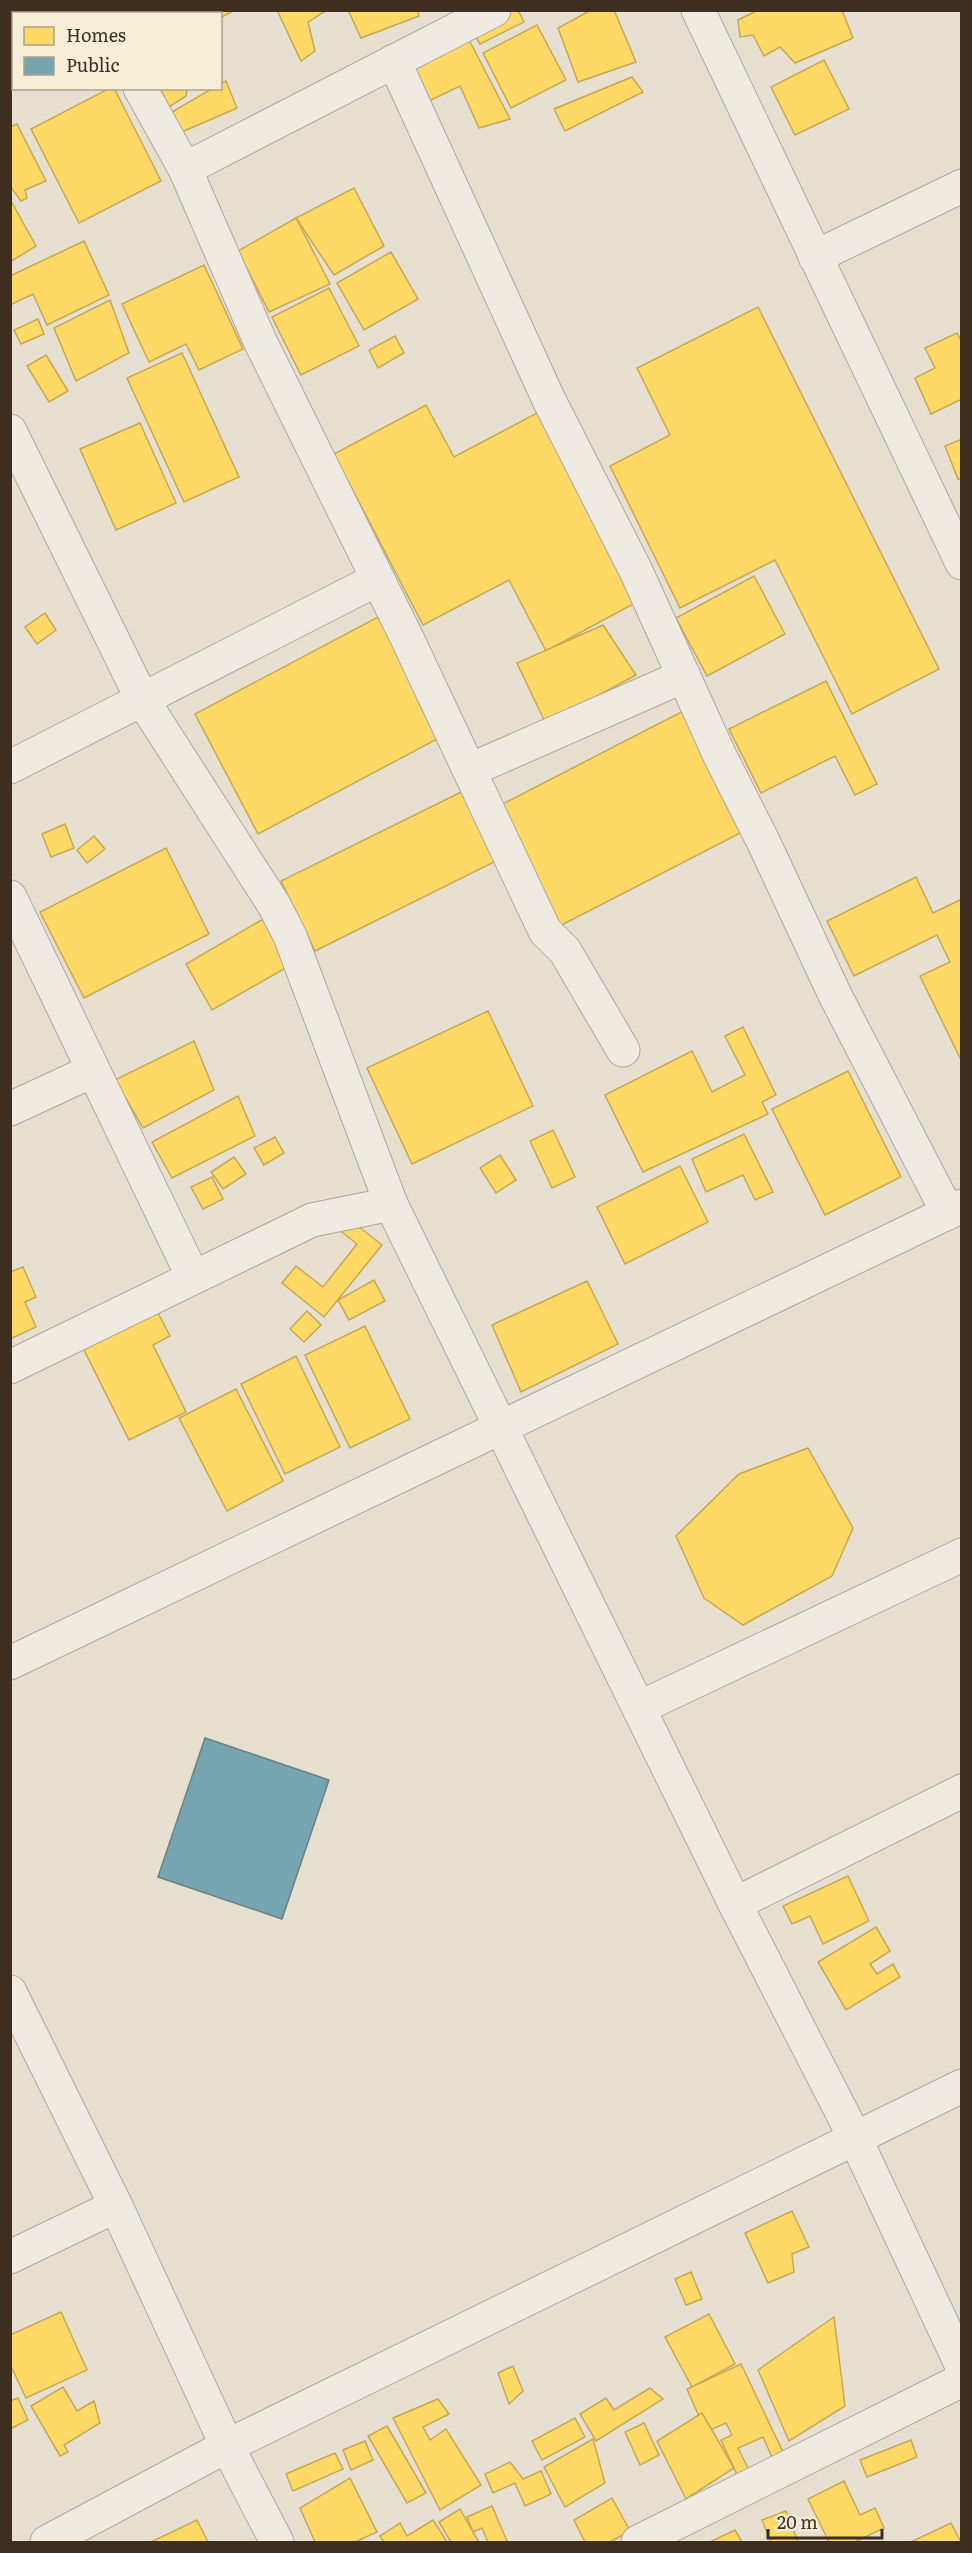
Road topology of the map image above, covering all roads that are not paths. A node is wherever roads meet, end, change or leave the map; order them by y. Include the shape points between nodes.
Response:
1 (494, 10) edge
2 (698, 10) edge
3 (394, 61) junction
4 (141, 90) edge
5 (185, 169) junction
6 (962, 186) edge
7 (815, 257) junction
8 (10, 431) edge
9 (962, 563) edge
10 (378, 579) junction
11 (684, 676) junction
12 (142, 699) junction
13 (10, 767) edge
14 (470, 770) junction
15 (10, 897) edge
16 (623, 1050) dead end
17 (92, 1071) junction
18 (10, 1109) edge
19 (391, 1204) junction
20 (955, 1209) edge
21 (193, 1277) junction
22 (10, 1366) edge
23 (501, 1426) junction
24 (962, 1555) edge
25 (10, 1663) edge
26 (641, 1707) junction
27 (962, 1791) edge
28 (735, 1904) junction
29 (10, 1992) edge
30 (962, 2086) edge
31 (854, 2136) junction
32 (116, 2206) junction
33 (10, 2257) edge
34 (962, 2366) edge
35 (962, 2380) edge
36 (227, 2446) junction
37 (47, 2542) edge
38 (277, 2542) edge
39 (638, 2542) edge

1 - 3 street
2 - 7 street
3 - 5 street
3 - 11 street via 549,400
4 - 5 street
5 - 10 street via 260,341
6 - 7 street
7 - 9 street
8 - 12 street
10 - 12 street
10 - 14 street
11 - 14 street
11 - 20 street via 835,995
12 - 13 street
12 - 19 street via 290,936
14 - 16 street via 545,931 565,951
15 - 17 street
17 - 18 street
17 - 21 street
19 - 21 street via 312,1220
19 - 23 street
20 - 23 street
21 - 22 street
23 - 25 street
23 - 26 street
24 - 26 street
26 - 28 street
27 - 28 street
28 - 31 street
29 - 32 street
30 - 31 street
31 - 34 street
31 - 36 street
32 - 33 street
32 - 36 street
35 - 39 street
36 - 37 street
36 - 38 street

